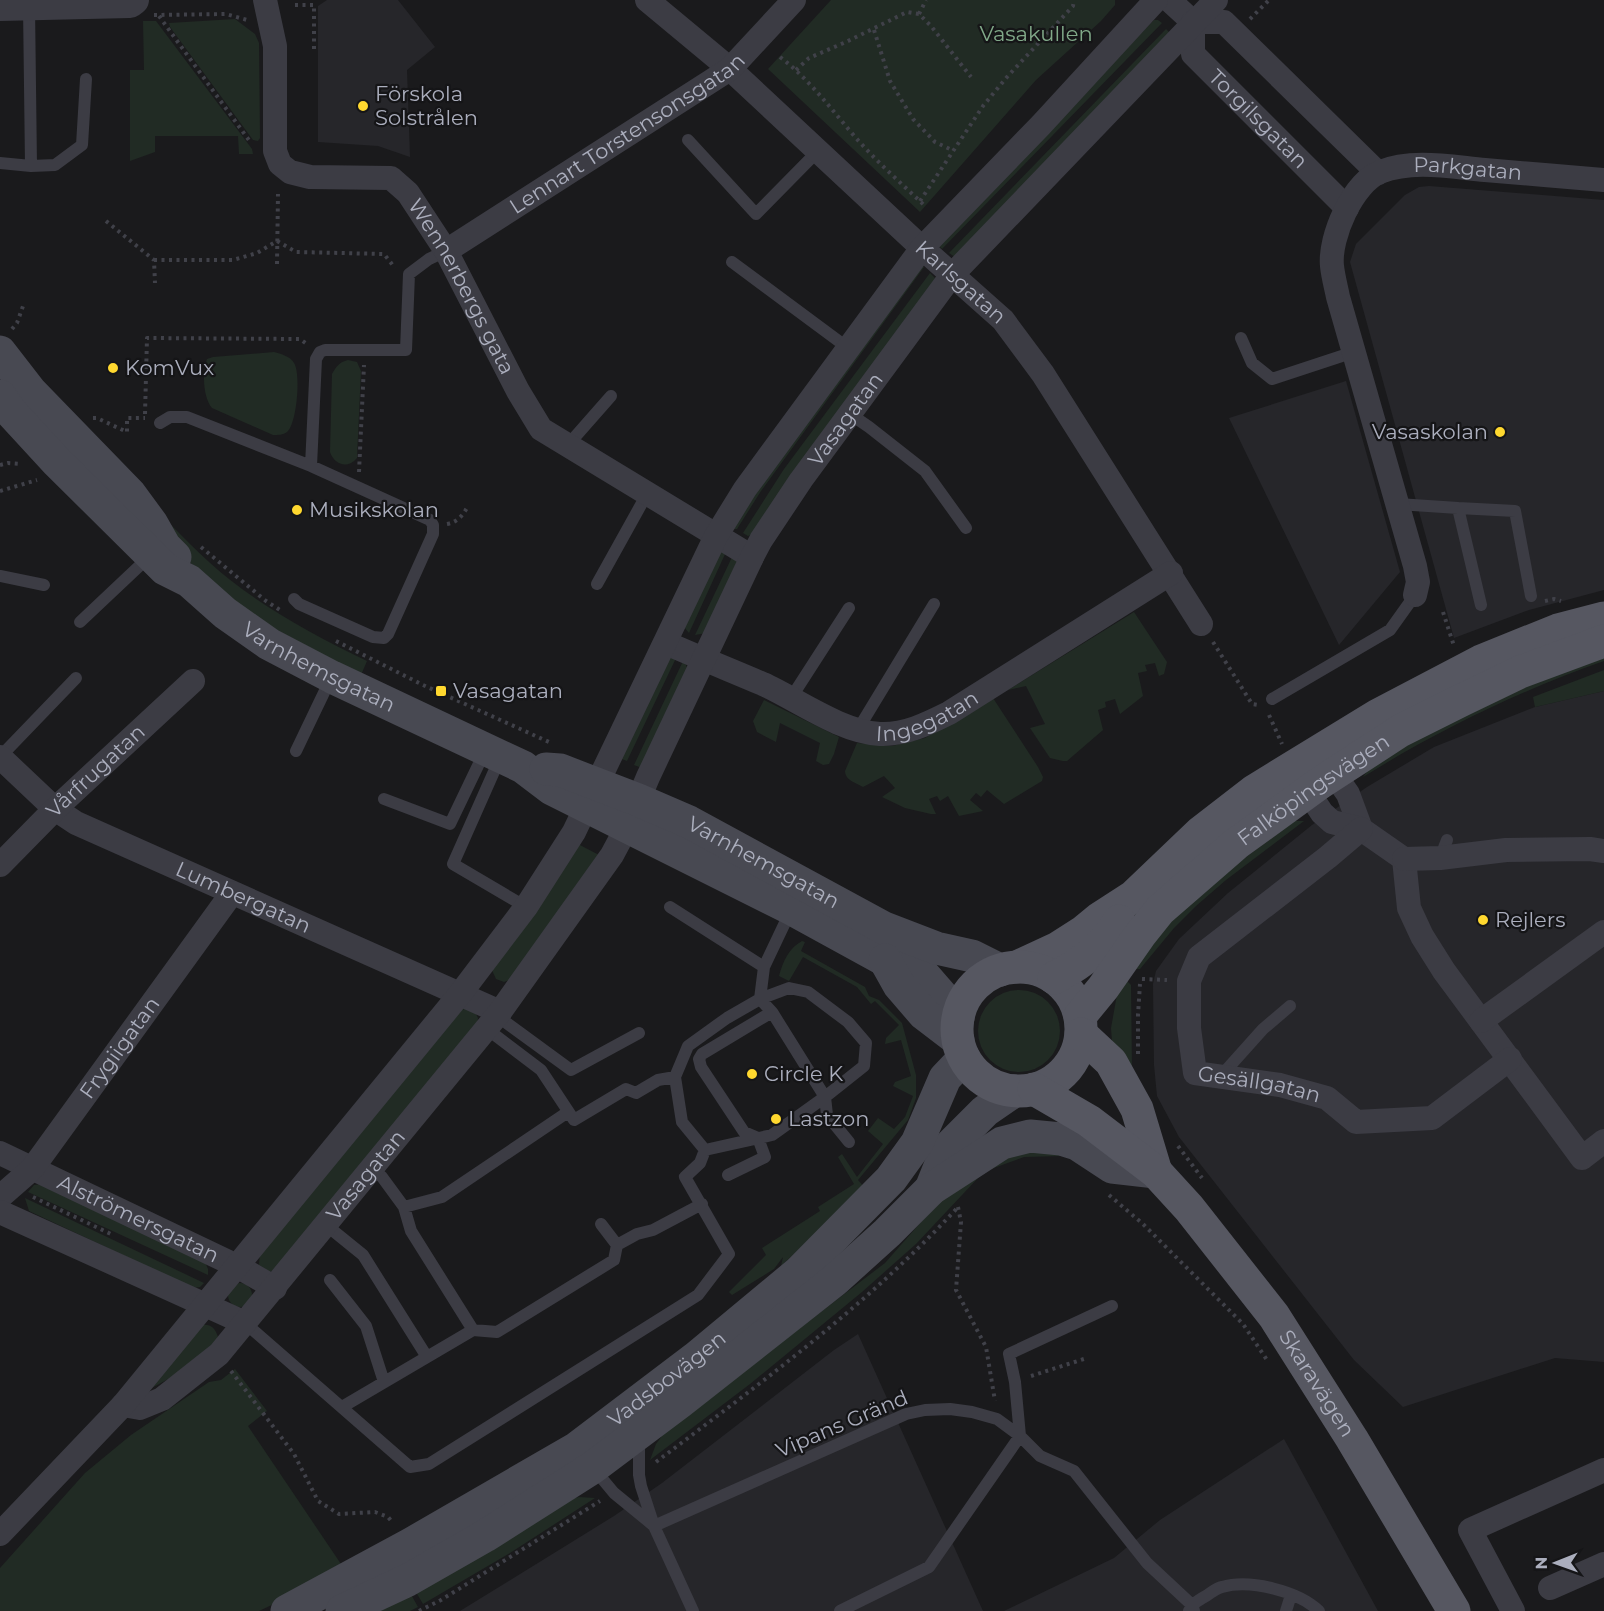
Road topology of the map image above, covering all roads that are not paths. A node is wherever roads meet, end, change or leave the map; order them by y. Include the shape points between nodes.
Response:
1 (265, 0) edge
2 (647, 0) edge
3 (794, 0) edge
4 (1156, 0) edge
5 (1169, 0) edge
6 (1216, 0) edge
7 (29, 4) junction
8 (0, 6) edge
9 (146, 8) edge
10 (1193, 22) junction
11 (730, 69) junction
12 (86, 79) dead end
13 (688, 140) dead end
14 (818, 151) junction
15 (0, 163) edge
16 (31, 166) junction
17 (1378, 173) junction
18 (1604, 180) edge
19 (1347, 208) junction
20 (922, 248) junction
21 (446, 251) junction
22 (732, 262) dead end
23 (952, 275) junction
24 (1241, 338) dead end
25 (3, 344) edge
26 (848, 348) junction
27 (1354, 352) junction
28 (611, 396) dead end
29 (10, 405) edge
30 (850, 414) junction
31 (160, 423) dead end
32 (567, 446) junction
33 (311, 466) junction
34 (647, 494) junction
35 (1398, 504) junction
36 (1458, 508) junction
37 (966, 528) dead end
38 (716, 536) junction
39 (158, 551) junction
40 (752, 557) junction
41 (1171, 573) junction
42 (0, 576) edge
43 (597, 584) dead end
44 (44, 585) dead end
45 (1415, 596) joint
46 (1531, 596) dead end
47 (294, 599) dead end
48 (934, 604) dead end
49 (1481, 605) dead end
50 (849, 608) dead end
51 (1604, 618) edge
52 (80, 622) dead end
53 (1201, 624) road end
54 (1604, 641) edge
55 (666, 643) junction
56 (703, 659) junction
57 (332, 677) junction
58 (76, 678) dead end
59 (193, 681) dead end
60 (791, 698) junction
61 (1268, 701) road end
62 (857, 730) junction
63 (296, 751) dead end
64 (1293, 753) junction
65 (0, 757) edge
66 (503, 758) junction
67 (1334, 774) junction
68 (1308, 792) junction
69 (592, 795) junction
70 (384, 799) dead end
71 (55, 809) junction
72 (632, 813) junction
73 (1361, 829) junction
74 (1604, 851) edge
75 (1404, 859) junction
76 (0, 865) edge
77 (232, 893) junction
78 (1134, 896) junction
79 (801, 900) junction
80 (526, 907) junction
81 (670, 907) dead end
82 (1604, 932) edge
83 (764, 967) junction
84 (1009, 969) junction
85 (1054, 978) junction
86 (460, 994) junction
87 (760, 999) junction
88 (1290, 1006) dead end
89 (772, 1012) junction
90 (495, 1019) junction
91 (1481, 1021) junction
92 (639, 1033) dead end
93 (1079, 1035) junction
94 (960, 1038) junction
95 (1510, 1059) junction
96 (675, 1077) junction
97 (1220, 1077) junction
98 (1024, 1090) junction
99 (825, 1096) junction
100 (568, 1112) junction
101 (758, 1138) junction
102 (1604, 1141) edge
103 (849, 1142) dead end
104 (705, 1150) junction
105 (0, 1153) edge
106 (32, 1168) junction
107 (372, 1169) junction
108 (1156, 1172) junction
109 (728, 1174) dead end
110 (931, 1189) junction
111 (6, 1192) edge
112 (702, 1204) junction
113 (404, 1207) junction
114 (0, 1212) edge
115 (602, 1224) dead end
116 (326, 1225) junction
117 (617, 1245) junction
118 (237, 1266) junction
119 (330, 1280) dead end
120 (275, 1288) junction
121 (206, 1306) junction
122 (1112, 1306) dead end
123 (245, 1323) junction
124 (473, 1330) junction
125 (427, 1357) junction
126 (384, 1382) junction
127 (123, 1406) junction
128 (342, 1407) junction
129 (639, 1433) junction
130 (1020, 1436) junction
131 (585, 1458) junction
132 (1604, 1470) edge
133 (654, 1526) junction
134 (0, 1534) edge
135 (1604, 1564) edge
136 (1550, 1588) dead end
137 (1291, 1594) junction
138 (1192, 1609) edge
139 (287, 1611) edge
140 (342, 1611) edge
141 (693, 1611) edge
142 (840, 1611) edge
143 (1286, 1611) edge
144 (1319, 1611) edge
145 (1454, 1611) edge
146 (1513, 1611) edge

1 - 21 street, Wennerbergs gata via 275,46 275,151 280,164 290,172 310,177 391,178 408,193
2 - 11 street, Karlsgatan
3 - 11 street, Lennart Torstensonsgatan
4 - 20 street, Vasagatan
5 - 10 street
6 - 10 street, Vasagatan
7 - 8 street
7 - 9 street via 130,3
7 - 16 lane
10 - 17 street via 1224,22
10 - 19 street, Torgilsgatan via 1193,54
10 - 23 street, Vasagatan
11 - 14 street, Karlsgatan
11 - 21 street, Lennart Torstensonsgatan
12 - 16 lane via 82,146 55,165
13 - 14 lane via 756,214
14 - 20 street, Karlsgatan
15 - 16 lane
17 - 18 street, Parkgatan via 1401,166 1430,166
17 - 19 street, Parkgatan via 1360,188
19 - 27 street, Parkgatan via 1337,232 1332,265
20 - 23 street, Karlsgatan
20 - 26 street, Vasagatan
21 - 32 street, Wennerbergs gata via 541,429
21 - 33 lane via 410,274 406,350 320,352 316,359
22 - 26 lane
23 - 30 street, Vasagatan
23 - 41 street, Karlsgatan via 1003,320 1043,374
24 - 27 lane via 1252,363 1272,379
25 - 29 main road, Varnhemsgatan
26 - 38 street, Vasagatan via 745,489
27 - 35 street, Parkgatan
28 - 32 lane
29 - 39 main road, Varnhemsgatan via 130,494 152,524
30 - 37 lane via 925,471
30 - 40 street, Vasagatan
31 - 33 lane via 170,417 187,417
32 - 34 street, Wennerbergs gata
33 - 47 lane via 430,520 433,534 384,638
34 - 38 street, Wennerbergs gata
34 - 43 lane
35 - 36 lane
35 - 45 street, Parkgatan via 1418,582
36 - 46 lane via 1515,511
36 - 49 lane
38 - 40 street, Wennerbergs gata
38 - 55 street, Vasagatan
39 - 52 lane
39 - 57 main road, Varnhemsgatan via 165,569 189,581 225,613 270,644
40 - 56 street, Vasagatan
41 - 53 street, Karlsgatan
41 - 62 street, Ingegatan via 927,725 902,733
42 - 44 lane
45 - 61 lane via 1390,630
48 - 62 lane
50 - 60 lane
51 - 64 main road, Falköpingsvägen via 1558,630 1481,661 1378,715
54 - 67 main road, Falköpingsvägen via 1520,672 1473,695 1400,731
55 - 56 street, Ingegatan
55 - 69 street, Vasagatan
56 - 60 street, Ingegatan
56 - 72 street, Vasagatan
57 - 63 lane
57 - 66 main road, Varnhemsgatan
58 - 65 lane
59 - 71 street, Vårfrugatan
60 - 62 street, Ingegatan
64 - 67 street
64 - 68 street
64 - 78 main road, Falköpingsvägen via 1254,791 1201,831
65 - 71 street, Lumbergatan
66 - 69 main road, Varnhemsgatan via 552,789
66 - 70 lane via 450,824
66 - 80 lane via 453,864
67 - 68 main road, Falköpingsvägen
67 - 73 street via 1348,794
68 - 73 street via 1332,822
68 - 93 main road, Falköpingsvägen via 1236,844 1160,910 1103,988
69 - 72 main road, Varnhemsgatan
69 - 80 street, Vasagatan via 574,832
71 - 76 street, Vårfrugatan
71 - 77 street, Lumbergatan via 76,823
72 - 79 main road, Varnhemsgatan via 688,822
72 - 90 street, Vasagatan via 612,855
73 - 75 street
73 - 97 street, Gesällgatan via 1199,957 1189,981 1189,1028 1195,1073
74 - 75 street via 1444,849
75 - 91 street via 1409,908 1418,927
77 - 86 street, Lumbergatan
77 - 106 street, Frygiigatan
78 - 84 main road, Falköpingsvägen via 1058,948
78 - 85 main road, Falköpingsvägen via 1096,950
79 - 83 lane
79 - 84 main road, Varnhemsgatan via 936,948
79 - 94 main road, Varnhemsgatan via 885,960 899,985 924,1014
80 - 86 street, Vasagatan
81 - 83 lane
82 - 91 street
83 - 87 lane
84 - 85 main road via 1037,970
84 - 94 main road via 985,977 973,988 964,1002
85 - 93 main road via 1074,1001
86 - 90 street, Lumbergatan
86 - 118 street, Vasagatan
87 - 89 lane
87 - 96 lane via 688,1046
87 - 99 lane via 789,988 808,992 848,1022 866,1044 864,1066
88 - 97 lane via 1263,1029
89 - 99 lane
89 - 101 lane via 699,1059 744,1132
90 - 92 lane via 571,1071
90 - 100 lane via 541,1070
90 - 107 street, Vasagatan
91 - 95 street
93 - 98 main road via 1065,1071 1051,1083
93 - 108 main road, Skaravägen via 1093,1074 1123,1119 1144,1134
94 - 98 main road via 973,1070 985,1080 998,1088
94 - 131 main road, Vadsbovägen via 917,1143 891,1179 798,1273
95 - 97 street, Gesällgatan via 1432,1118 1356,1122 1327,1098 1280,1085
95 - 102 street via 1582,1158
96 - 100 lane via 658,1080 636,1093 626,1089 574,1120
96 - 104 lane via 682,1122
98 - 108 main road, Skaravägen via 1089,1121
98 - 110 main road, Vadsbovägen via 985,1111 947,1149
99 - 101 lane via 772,1134
99 - 103 lane via 827,1115
100 - 113 lane via 442,1197
101 - 104 lane
101 - 109 lane via 765,1157
104 - 112 lane via 700,1163 685,1177
105 - 106 street, Alströmersgatan
106 - 111 street, Frygiigatan
106 - 118 street, Alströmersgatan
107 - 113 lane
107 - 116 street, Vasagatan
108 - 110 main road, Vadsbovägen via 1112,1167 1077,1144 1030,1136 1002,1143
108 - 145 main road, Skaravägen via 1274,1316
110 - 129 main road, Vadsbovägen via 836,1280
112 - 117 lane
112 - 128 lane via 729,1254 698,1295 429,1464 410,1467
113 - 124 lane via 411,1231
114 - 121 street
115 - 117 lane
116 - 120 street, Vasagatan
116 - 125 lane via 363,1255
117 - 124 lane via 614,1260 497,1332
118 - 120 street, Alströmersgatan
118 - 121 street, Vasagatan
119 - 126 lane via 366,1326
120 - 123 street, Vasagatan
121 - 123 street
121 - 127 street, Vasagatan
122 - 130 lane via 1009,1354
123 - 127 street, Vasagatan via 219,1354 162,1399 140,1407
123 - 128 lane
124 - 125 lane
125 - 126 lane
126 - 128 lane
127 - 134 street, Vasagatan
129 - 131 main road, Vadsbovägen
129 - 133 lane via 639,1475
130 - 133 lane, Vipans Gränd via 997,1419 972,1412 950,1409 906,1414
130 - 138 lane, Vipans Gränd via 1040,1456 1074,1471 1148,1563
130 - 142 lane via 929,1567
131 - 133 lane via 614,1492
131 - 139 main road, Vadsbovägen
131 - 140 main road, Vadsbovägen via 485,1536 408,1580
132 - 146 street via 1470,1530
133 - 141 lane
135 - 136 street
137 - 138 lane via 1240,1583 1220,1587
137 - 143 lane
137 - 144 lane

